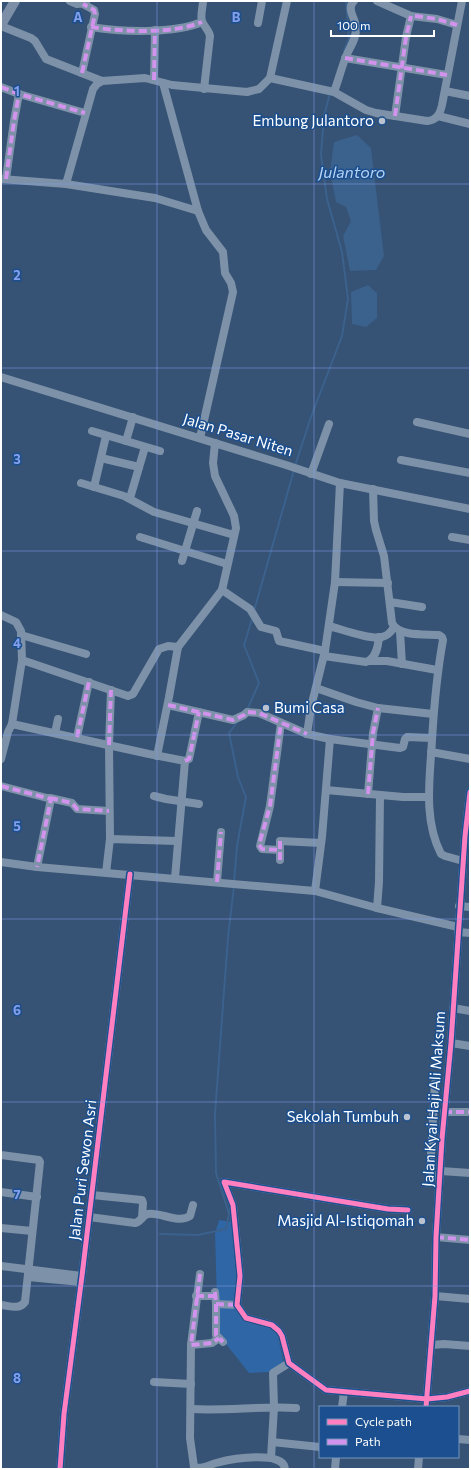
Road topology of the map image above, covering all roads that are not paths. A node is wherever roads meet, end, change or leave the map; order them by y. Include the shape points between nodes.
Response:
1 (15, 1) edge
2 (70, 1) edge
3 (203, 1) edge
4 (262, 1) edge
5 (287, 1) edge
6 (354, 1) edge
7 (377, 1) edge
8 (462, 1) edge
9 (85, 2) edge
10 (411, 16) junction
11 (202, 22) junction
12 (258, 23) dead end
13 (457, 25) junction
14 (1, 26) edge
15 (91, 27) junction
16 (155, 30) junction
17 (345, 58) junction
18 (401, 68) junction
19 (82, 73) junction
20 (447, 76) junction
21 (270, 78) junction
22 (154, 80) junction
23 (102, 82) junction
24 (163, 83) junction
25 (1, 87) edge
26 (204, 89) junction
27 (330, 91) junction
28 (445, 91) junction
29 (19, 94) junction
30 (470, 96) edge
31 (85, 113) junction
32 (395, 116) junction
33 (438, 116) junction
34 (470, 124) edge
35 (3, 179) edge
36 (66, 184) junction
37 (198, 211) junction
38 (1, 377) edge
39 (133, 418) junction
40 (417, 422) dead end
41 (330, 424) dead end
42 (92, 431) dead end
43 (470, 434) edge
44 (106, 436) junction
45 (200, 438) junction
46 (126, 441) junction
47 (215, 443) junction
48 (146, 447) junction
49 (160, 451) dead end
50 (101, 458) junction
51 (401, 460) dead end
52 (139, 467) junction
53 (470, 473) edge
54 (311, 474) junction
55 (81, 483) dead end
56 (340, 483) junction
57 (94, 487) junction
58 (373, 489) junction
59 (130, 498) junction
60 (470, 509) edge
61 (197, 511) dead end
62 (193, 524) junction
63 (234, 535) junction
64 (140, 537) dead end
65 (452, 537) dead end
66 (470, 540) edge
67 (185, 550) junction
68 (182, 561) dead end
69 (227, 564) junction
70 (335, 582) junction
71 (388, 583) junction
72 (222, 590) junction
73 (390, 602) junction
74 (422, 607) dead end
75 (1, 615) edge
76 (329, 626) junction
77 (397, 629) junction
78 (21, 635) junction
79 (379, 638) junction
80 (178, 647) junction
81 (86, 654) dead end
82 (324, 654) junction
83 (22, 660) junction
84 (370, 661) junction
85 (402, 664) junction
86 (437, 670) junction
87 (90, 682) junction
88 (316, 688) junction
89 (111, 690) junction
90 (168, 705) junction
91 (378, 708) junction
92 (199, 712) junction
93 (434, 714) junction
94 (58, 719) dead end
95 (281, 723) junction
96 (7, 729) edge
97 (55, 733) junction
98 (307, 734) junction
99 (77, 737) junction
100 (432, 738) junction
101 (330, 739) junction
102 (372, 744) junction
103 (109, 745) junction
104 (431, 752) junction
105 (157, 756) junction
106 (1, 759) edge
107 (470, 759) edge
108 (185, 761) junction
109 (1, 786) edge
110 (326, 790) junction
111 (470, 792) edge
112 (368, 794) junction
113 (154, 796) dead end
114 (380, 796) junction
115 (429, 796) junction
116 (50, 798) junction
117 (181, 802) junction
118 (199, 804) dead end
119 (109, 811) junction
120 (221, 832) dead end
121 (467, 836) edge
122 (110, 839) junction
123 (177, 841) junction
124 (321, 843) junction
125 (280, 850) junction
126 (280, 860) dead end
127 (463, 861) junction
128 (1, 862) edge
129 (37, 867) junction
130 (106, 873) junction
131 (130, 874) junction
132 (175, 878) junction
133 (217, 882) junction
134 (315, 891) junction
135 (459, 906) junction
136 (470, 907) edge
137 (377, 908) junction
138 (458, 930) junction
139 (470, 933) edge
140 (453, 1008) junction
141 (470, 1010) edge
142 (451, 1043) junction
143 (470, 1046) edge
144 (435, 1083) dead end
145 (444, 1112) junction
146 (470, 1112) edge
147 (431, 1139) junction
148 (442, 1139) junction
149 (1, 1155) edge
150 (441, 1173) junction
151 (470, 1173) edge
152 (1, 1192) edge
153 (92, 1195) junction
154 (36, 1196) junction
155 (193, 1205) dead end
156 (408, 1210) dead end
157 (89, 1217) junction
158 (142, 1218) junction
159 (1, 1228) edge
160 (32, 1231) junction
161 (436, 1237) junction
162 (470, 1240) edge
163 (1, 1266) edge
164 (28, 1273) junction
165 (200, 1274) dead end
166 (82, 1279) junction
167 (196, 1296) junction
168 (435, 1296) junction
169 (215, 1297) junction
170 (470, 1299) edge
171 (1, 1305) edge
172 (237, 1305) junction
173 (191, 1345) junction
174 (432, 1345) junction
175 (470, 1346) edge
176 (289, 1363) junction
177 (154, 1382) dead end
178 (191, 1384) junction
179 (470, 1391) edge
180 (344, 1392) junction
181 (426, 1403) edge
182 (274, 1406) junction
183 (342, 1406) edge
184 (296, 1408) dead end
185 (191, 1409) junction
186 (459, 1439) edge
187 (470, 1440) edge
188 (272, 1442) junction
189 (319, 1447) edge
190 (270, 1458) junction
191 (336, 1458) edge
192 (419, 1458) edge
193 (194, 1468) edge
194 (60, 1469) edge
195 (285, 1469) edge
196 (334, 1469) edge
197 (418, 1469) edge

1 - 14 main road
2 - 9 street
3 - 11 street
4 - 12 street
5 - 21 street
6 - 17 street via 350,8 356,31 353,44
7 - 10 street
8 - 13 street
9 - 15 street via 95,12
10 - 13 street via 437,19
10 - 18 street
11 - 16 street via 187,28
11 - 26 street via 210,36
13 - 20 street
14 - 19 street via 35,41 46,60
15 - 16 street
15 - 19 street
16 - 22 street
17 - 18 street
17 - 27 street
18 - 20 street
18 - 32 street
19 - 23 street
20 - 28 street
21 - 26 street via 252,92
21 - 27 street
22 - 23 street via 141,78
22 - 24 street
23 - 31 street via 94,89
24 - 26 street
24 - 37 street
25 - 29 street
27 - 32 street via 369,111
28 - 30 street
28 - 33 street
29 - 31 street
29 - 35 street
31 - 36 street
32 - 33 street via 427,121
33 - 34 street
35 - 36 street
36 - 37 street via 155,198
37 - 45 street via 206,230 223,252 225,273 233,288
38 - 39 street, Jalan Pasar Niten
39 - 45 street, Jalan Pasar Niten
39 - 46 street
40 - 43 street
41 - 54 street
42 - 44 street
44 - 46 street
44 - 50 street
45 - 47 street, Jalan Pasar Niten
46 - 48 street
47 - 54 street, Jalan Pasar Niten
47 - 63 street via 214,470 235,518
48 - 49 street
48 - 52 street
50 - 52 street
50 - 57 street
51 - 53 street
52 - 59 street
54 - 56 street, Jalan Pasar Niten
55 - 57 street
56 - 58 street, Jalan Pasar Niten
56 - 70 street
57 - 59 street
58 - 60 street, Jalan Pasar Niten
58 - 71 street via 376,530 384,556
59 - 62 street via 154,512
61 - 62 street
62 - 63 street
62 - 67 street
63 - 69 street
64 - 67 street
65 - 66 street
67 - 68 street
67 - 69 street
69 - 72 street
70 - 71 street
70 - 76 street
71 - 73 street
72 - 80 street
72 - 82 street via 250,609 261,627 276,631 281,642
73 - 74 street
73 - 77 street via 392,623
75 - 78 street via 16,622
76 - 79 street
76 - 82 street
77 - 79 street
77 - 85 street
77 - 86 street via 442,637
78 - 81 street
78 - 83 street
79 - 84 street via 374,657
80 - 89 street via 168,646 159,649 133,694 128,696
80 - 90 street
82 - 84 street
82 - 88 street
83 - 87 street
83 - 96 street
84 - 85 street
85 - 86 street
86 - 93 street
87 - 89 street
87 - 99 street
88 - 91 street
88 - 98 street
89 - 103 street
90 - 92 street
90 - 105 street
91 - 93 street
91 - 102 street
92 - 95 street via 233,720 253,711
92 - 108 street via 189,758
93 - 100 street
94 - 97 street
95 - 98 street
95 - 125 street via 270,806 259,845 262,849
96 - 97 street
96 - 106 street
97 - 99 street
98 - 101 street
99 - 103 street
100 - 102 street via 407,737 400,748
100 - 104 street
101 - 102 street
101 - 110 street
102 - 112 street
103 - 105 street
103 - 119 street
104 - 107 street
104 - 115 street
105 - 108 street
108 - 117 street
109 - 116 street
110 - 112 street
110 - 124 street
111 - 121 street, Jalan Kyai Haji Ali Maksum
112 - 114 street
113 - 117 street
114 - 115 street
114 - 137 street
115 - 127 street via 431,824 440,852
116 - 119 street via 72,803 78,809
116 - 129 street
117 - 118 street
117 - 123 street
119 - 122 street
120 - 133 street
121 - 127 street, Jalan Kyai Haji Ali Maksum
122 - 123 street
122 - 130 street
123 - 132 street
124 - 125 street via 280,841
124 - 134 street
125 - 126 street
127 - 135 street, Jalan Kyai Haji Ali Maksum
128 - 129 street
129 - 130 street
130 - 131 street
131 - 132 street
131 - 153 street, Jalan Puri Sewon Asri
132 - 133 street
133 - 134 street
134 - 137 street
135 - 136 street
135 - 138 street, Jalan Kyai Haji Ali Maksum
137 - 138 street
138 - 139 street
138 - 140 street, Jalan Kyai Haji Ali Maksum
140 - 141 street
140 - 142 street, Jalan Kyai Haji Ali Maksum
142 - 143 street
142 - 145 street, Jalan Kyai Haji Ali Maksum
144 - 147 street
145 - 146 street
145 - 148 street, Jalan Kyai Haji Ali Maksum
147 - 148 street
147 - 150 street via 430,1173 433,1176
148 - 150 street, Jalan Kyai Haji Ali Maksum
149 - 154 street via 39,1160
150 - 151 street
150 - 161 street, Jalan Kyai Haji Ali Maksum
152 - 154 street
153 - 157 street, Jalan Puri Sewon Asri
153 - 158 street via 142,1200
154 - 160 street
155 - 158 street via 187,1218 148,1214
156 - 172 street via 388,1209 224,1182 233,1205 240,1276
157 - 158 street via 135,1223
157 - 166 street, Jalan Puri Sewon Asri
159 - 160 street
160 - 164 street
161 - 162 street
161 - 168 street, Jalan Kyai Haji Ali Maksum
163 - 164 street
164 - 166 street
164 - 171 street via 24,1305
165 - 167 street
166 - 194 street, Jalan Puri Sewon Asri via 64,1414
167 - 169 street
167 - 173 street
168 - 170 street
168 - 174 street, Jalan Kyai Haji Ali Maksum
169 - 172 street
169 - 173 street via 216,1335 219,1340
172 - 176 street via 246,1318 272,1325 279,1331
173 - 178 street
174 - 175 street
174 - 181 street, Jalan Kyai Haji Ali Maksum
176 - 180 street via 326,1390
176 - 182 street via 273,1373
177 - 178 street
178 - 185 street
179 - 181 street
180 - 181 street
180 - 183 street
182 - 184 street
182 - 185 street
182 - 188 street
185 - 193 street via 190,1438
186 - 187 street
188 - 189 street
188 - 190 street
190 - 193 street via 221,1461
190 - 195 street via 282,1462
191 - 196 street
192 - 197 street

